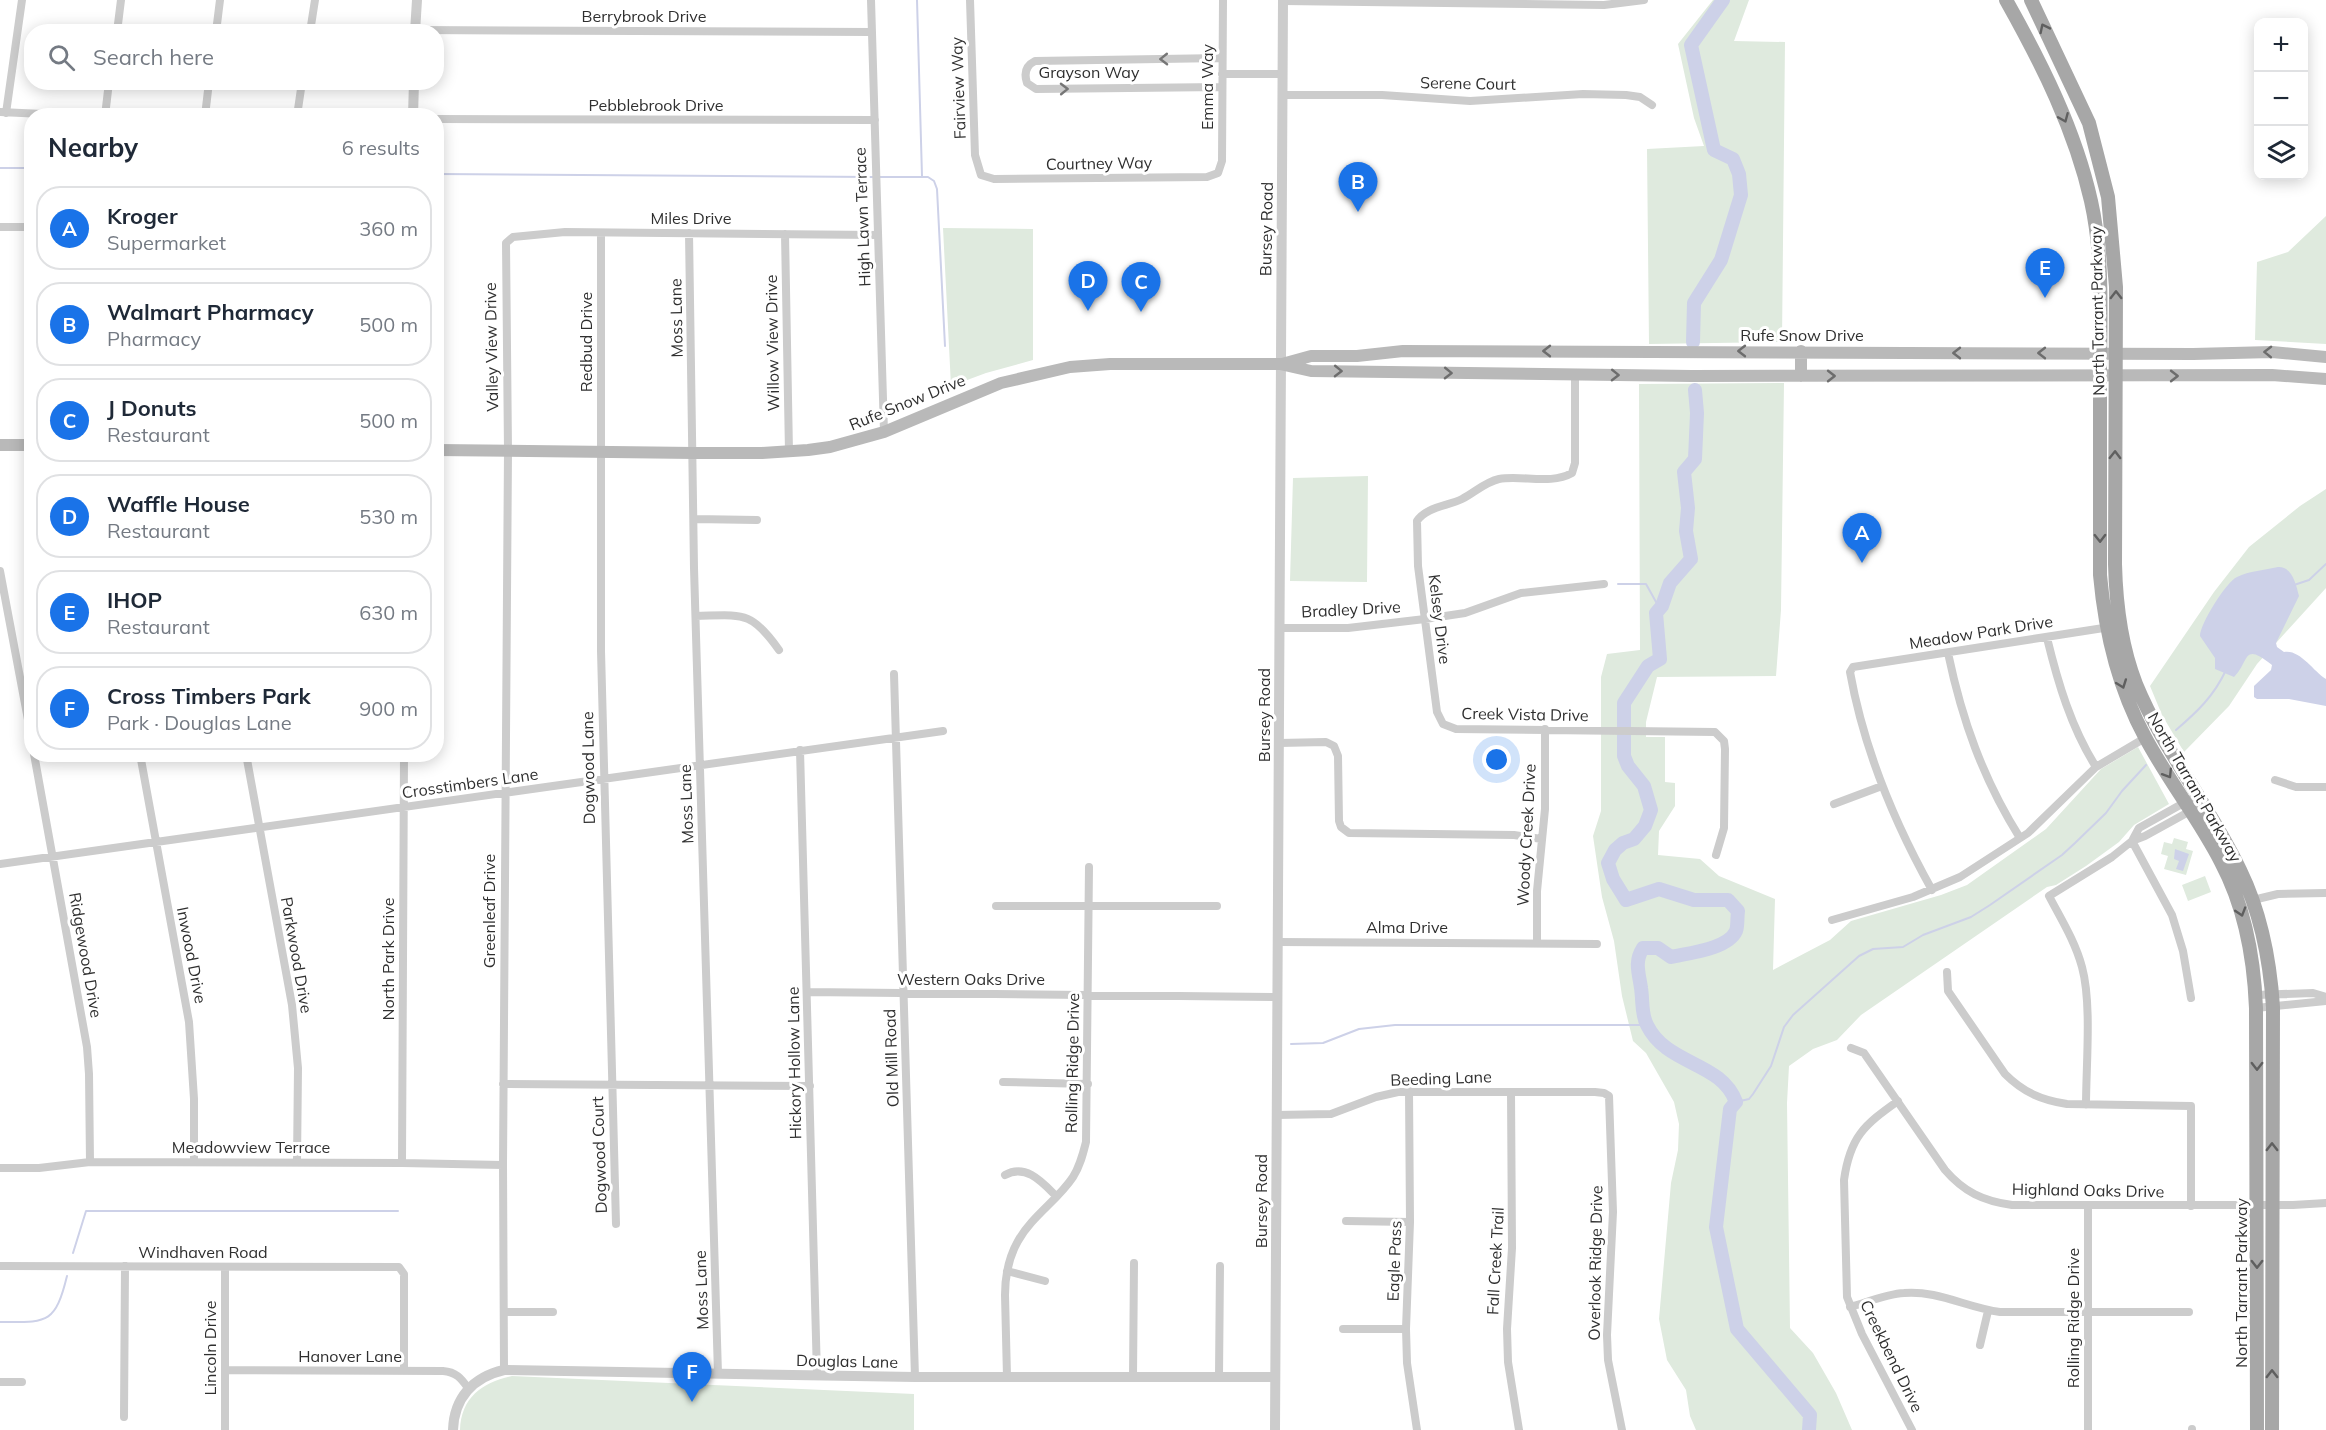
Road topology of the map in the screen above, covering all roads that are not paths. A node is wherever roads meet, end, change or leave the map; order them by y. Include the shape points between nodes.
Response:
1 (22, 0) edge
2 (121, 0) edge
3 (220, 0) edge
4 (315, 0) edge
5 (417, 0) edge
6 (871, 0) edge
7 (970, 0) edge
8 (1222, 0) edge
9 (1283, 0) edge
10 (1338, 0) edge
11 (1644, 0) edge
12 (2006, 0) edge
13 (2031, 0) edge
14 (1514, 1) edge
15 (1604, 2) edge
16 (118, 24) edge
17 (217, 24) edge
18 (311, 24) edge
19 (415, 24) edge
20 (444, 31) edge
21 (872, 32) junction
22 (2058, 56) junction
23 (1222, 58) junction
24 (2040, 64) junction
25 (1222, 74) junction
26 (1282, 74) junction
27 (1222, 87) junction
28 (108, 90) edge
29 (208, 90) edge
30 (301, 90) edge
31 (414, 90) edge
32 (1282, 95) junction
33 (1652, 105) dead end
34 (106, 108) edge
35 (206, 108) edge
36 (298, 108) edge
37 (413, 108) edge
38 (3, 113) edge
39 (24, 114) edge
40 (444, 119) edge
41 (874, 120) junction
42 (1218, 173) joint
43 (981, 175) joint
44 (0, 227) edge
45 (24, 227) edge
46 (601, 232) junction
47 (689, 233) junction
48 (785, 234) junction
49 (878, 235) junction
50 (506, 243) joint
51 (1473, 351) junction
52 (1801, 351) junction
53 (1932, 352) junction
54 (2101, 353) junction
55 (2116, 353) junction
56 (2326, 357) edge
57 (1280, 364) junction
58 (1472, 373) junction
59 (1575, 375) junction
60 (1932, 375) junction
61 (1801, 376) junction
62 (2100, 376) junction
63 (2115, 376) junction
64 (2326, 379) edge
65 (884, 432) junction
66 (0, 445) edge
67 (24, 445) edge
68 (444, 450) edge
69 (508, 451) junction
70 (601, 452) junction
71 (789, 452) junction
72 (694, 453) junction
73 (2099, 495) junction
74 (2114, 495) junction
75 (694, 519) junction
76 (757, 520) dead end
77 (0, 571) edge
78 (1604, 584) dead end
79 (696, 616) junction
80 (1425, 619) junction
81 (2113, 626) junction
82 (1279, 627) junction
83 (2047, 638) junction
84 (779, 650) dead end
85 (1948, 653) junction
86 (894, 674) dead end
87 (24, 698) edge
88 (1443, 724) joint
89 (1545, 729) junction
90 (943, 731) dead end
91 (896, 738) junction
92 (2145, 738) junction
93 (1279, 743) junction
94 (800, 750) junction
95 (35, 762) edge
96 (141, 762) edge
97 (247, 762) edge
98 (404, 762) edge
99 (700, 765) junction
100 (2096, 767) junction
101 (603, 778) junction
102 (2275, 780) dead end
103 (1882, 786) junction
104 (2326, 787) edge
105 (505, 793) junction
106 (2200, 799) junction
107 (1834, 804) dead end
108 (2187, 806) junction
109 (404, 807) junction
110 (259, 830) junction
111 (2020, 838) junction
112 (1542, 839) junction
113 (2132, 841) junction
114 (156, 844) junction
115 (1716, 855) dead end
116 (53, 857) junction
117 (0, 864) edge
118 (1089, 867) dead end
119 (1932, 890) junction
120 (2326, 893) edge
121 (2253, 900) junction
122 (996, 906) dead end
123 (1088, 906) junction
124 (1217, 906) dead end
125 (1832, 920) dead end
126 (1278, 942) junction
127 (1537, 942) junction
128 (1597, 944) dead end
129 (1947, 972) dead end
130 (807, 992) junction
131 (904, 993) junction
132 (1088, 994) junction
133 (1278, 997) junction
134 (2326, 997) edge
135 (2191, 998) dead end
136 (2256, 1001) junction
137 (2272, 1001) junction
138 (2326, 1001) edge
139 (1851, 1048) dead end
140 (1003, 1082) dead end
141 (503, 1084) junction
142 (612, 1084) junction
143 (1088, 1084) junction
144 (709, 1085) junction
145 (810, 1086) junction
146 (1409, 1092) junction
147 (1511, 1092) junction
148 (1609, 1096) joint
149 (1898, 1101) junction
150 (2086, 1105) junction
151 (1276, 1115) junction
152 (90, 1162) junction
153 (194, 1162) junction
154 (297, 1162) junction
155 (402, 1163) junction
156 (503, 1165) junction
157 (0, 1168) edge
158 (1005, 1175) dead end
159 (1056, 1196) junction
160 (2326, 1203) edge
161 (2088, 1206) junction
162 (2191, 1206) junction
163 (2257, 1206) junction
164 (2272, 1206) junction
165 (1346, 1221) dead end
166 (1410, 1222) junction
167 (616, 1224) dead end
168 (1134, 1263) dead end
169 (0, 1266) edge
170 (125, 1266) junction
171 (1220, 1266) dead end
172 (225, 1267) junction
173 (1007, 1271) junction
174 (1045, 1281) dead end
175 (1850, 1307) junction
176 (1988, 1311) junction
177 (504, 1312) junction
178 (553, 1312) dead end
179 (2087, 1312) junction
180 (2189, 1312) dead end
181 (1343, 1329) dead end
182 (1406, 1329) junction
183 (1980, 1346) dead end
184 (225, 1370) junction
185 (504, 1370) junction
186 (404, 1371) junction
187 (718, 1374) junction
188 (817, 1375) junction
189 (1219, 1376) junction
190 (915, 1377) junction
191 (1007, 1377) junction
192 (1133, 1377) junction
193 (1275, 1377) junction
194 (0, 1382) edge
195 (22, 1382) dead end
196 (468, 1388) junction
197 (124, 1417) dead end
198 (225, 1430) edge
199 (453, 1430) edge
200 (1275, 1430) edge
201 (1416, 1430) edge
202 (1519, 1430) edge
203 (1622, 1430) edge
204 (1912, 1430) edge
205 (2088, 1430) edge
206 (2258, 1430) edge
207 (2272, 1430) edge

1 - 38 street
2 - 16 street
3 - 17 street
4 - 18 street
5 - 19 street
6 - 21 street, High Lawn Terrace
7 - 43 street, Fairview Way via 975,155
8 - 23 street, Emma Way
9 - 10 street
9 - 26 street, Bursey Road
10 - 14 street
11 - 15 street
12 - 24 main road, North Tarrant Parkway
22 -> 13 main road, North Tarrant Parkway
14 - 15 street
20 - 21 street, Berrybrook Drive
21 - 41 street, High Lawn Terrace
22 - 24 main road
55 -> 22 main road, North Tarrant Parkway via 2115,268 2108,196 2089,123
23 - 25 street, Emma Way
23 -> 27 street, Grayson Way via 1035,61 1028,66 1025,76 1036,89
24 -> 54 main road, North Tarrant Parkway via 2074,143 2091,203 2100,266
25 - 26 street
25 - 27 street, Emma Way
26 - 32 street, Bursey Road
27 - 42 street, Emma Way via 1222,161
28 - 34 street
29 - 35 street
30 - 36 street
31 - 37 street
32 - 33 street, Serene Court via 1479,100 1626,94
32 - 57 street, Bursey Road
38 - 39 street
40 - 41 street, Pebblebrook Drive
41 - 49 street, High Lawn Terrace
42 - 43 street, Courtney Way via 1207,177 994,179
44 - 45 street
46 - 47 street, Miles Drive
46 - 50 street, Miles Drive via 521,235
46 - 70 street, Redbud Drive
47 - 48 street, Miles Drive
47 - 72 street, Moss Lane
48 - 49 street, Miles Drive
48 - 71 street, Willow View Drive
49 - 65 street, High Lawn Terrace
50 - 69 street, Valley View Drive
52 -> 51 main road, Rufe Snow Drive
51 - 57 main road, Rufe Snow Drive via 1311,356
51 - 58 main road
52 - 53 main road, Rufe Snow Drive
52 - 61 main road
54 -> 53 main road, Rufe Snow Drive
53 - 60 main road
54 - 55 main road, Rufe Snow Drive
54 - 62 main road, North Tarrant Parkway
56 -> 55 main road, Rufe Snow Drive via 2272,352
55 - 63 main road, North Tarrant Parkway
57 -> 58 main road, Rufe Snow Drive via 1311,371
57 - 65 main road, Rufe Snow Drive via 1110,364 1049,371 992,386
57 - 82 street, Bursey Road
58 - 59 main road, Rufe Snow Drive
59 -> 61 main road, Rufe Snow Drive
59 - 80 street, Kelsey Drive via 1572,473 1558,478 1493,481 1420,517 1416,547
61 -> 60 main road, Rufe Snow Drive
60 - 62 main road, Rufe Snow Drive
62 - 63 main road, Rufe Snow Drive
62 - 73 main road, North Tarrant Parkway
63 -> 64 main road, Rufe Snow Drive via 2272,375
74 -> 63 main road, North Tarrant Parkway
65 - 71 main road, Rufe Snow Drive via 830,447
66 - 67 main road
68 - 69 main road, Rufe Snow Drive
69 - 70 main road, Rufe Snow Drive
69 - 105 street, Greenleaf Drive
70 - 72 main road, Rufe Snow Drive
70 - 101 street, Dogwood Lane
71 - 72 main road, Rufe Snow Drive
72 - 75 street, Moss Lane
73 - 74 main road
73 -> 81 main road, North Tarrant Parkway via 2100,575
74 - 81 main road, North Tarrant Parkway
75 - 76 street
75 - 79 street, Moss Lane
77 - 87 street
78 - 80 street, Bradley Drive via 1521,593 1465,612
79 - 84 street via 744,617 762,627
79 - 99 street, Moss Lane
80 - 82 street, Bradley Drive via 1348,628
80 - 88 street, Kelsey Drive via 1437,712
81 - 83 street, Meadow Park Drive
81 -> 92 main road, North Tarrant Parkway via 2119,673
81 - 106 main road, North Tarrant Parkway via 2144,703
82 - 93 street, Bursey Road
83 - 85 street, Meadow Park Drive
83 - 100 street via 2069,713
85 - 103 street, Meadow Park Drive via 1853,667 1850,672 1863,731
85 - 111 street via 1957,698 1975,752 2000,807
86 - 91 street, Old Mill Road
88 - 89 street, Creek Vista Drive via 1456,729
89 - 112 street, Woody Creek Drive
89 - 115 street, Creek Vista Drive via 1709,730 1720,735 1725,750 1724,828
90 - 91 street, Crosstimbers Lane
91 - 94 street, Crosstimbers Lane
91 - 131 street, Old Mill Road
92 - 100 street
92 -> 108 main road, North Tarrant Parkway
93 - 112 street via 1326,742 1334,746 1338,756 1339,821 1345,830 1357,835 1514,835
93 - 126 street, Bursey Road
94 - 99 street, Crosstimbers Lane
94 - 130 street, Hickory Hollow Lane
95 - 116 street, Ridgewood Drive
96 - 114 street, Inwood Drive
97 - 110 street, Parkwood Drive
98 - 109 street, North Park Drive
99 - 101 street, Crosstimbers Lane
99 - 144 street, Moss Lane
100 - 111 street
101 - 105 street, Crosstimbers Lane
101 - 142 street, Dogwood Lane
102 - 104 street via 2296,787
103 - 107 street
103 - 119 street
105 - 109 street, Crosstimbers Lane
105 - 141 street, Greenleaf Drive
106 - 108 street
106 - 121 main road, North Tarrant Parkway
108 - 113 street via 2139,828
108 -> 136 main road, North Tarrant Parkway via 2223,865 2241,910 2252,955
109 - 110 street, Crosstimbers Lane
109 - 155 street, North Park Drive
110 - 114 street, Crosstimbers Lane
110 - 154 street, Parkwood Drive via 296,1039
111 - 119 street via 1960,877
112 - 127 street, Woody Creek Drive
113 - 135 street via 2172,915
113 - 150 street via 2049,896 2083,969
114 - 116 street, Crosstimbers Lane
114 - 153 street, Inwood Drive via 189,1022
116 - 117 street, Crosstimbers Lane
116 - 152 street, Ridgewood Drive via 87,1047
118 - 123 street, Rolling Ridge Drive
119 - 125 street
120 - 121 street via 2278,894
121 - 137 main road, North Tarrant Parkway via 2265,942
122 - 123 street
123 - 124 street
123 - 132 street, Rolling Ridge Drive
126 - 127 street, Alma Drive
126 - 133 street, Bursey Road
127 - 128 street, Alma Drive
129 - 150 street via 1948,991 2014,1083 2048,1101
130 - 131 street, Western Oaks Drive
130 - 145 street, Hickory Hollow Lane
131 - 132 street, Western Oaks Drive
131 - 190 street, Old Mill Road
132 - 133 street, Western Oaks Drive
132 - 143 street, Rolling Ridge Drive
133 - 151 street, Bursey Road
134 - 137 street via 2313,993
136 - 137 street
136 -> 163 main road, North Tarrant Parkway
137 - 138 street
164 -> 137 main road, North Tarrant Parkway
139 - 149 street, Highland Oaks Drive via 1864,1053
140 - 143 street
141 - 142 street
141 - 156 street, Greenleaf Drive
142 - 144 street
142 - 167 street, Dogwood Court
143 - 159 street, Rolling Ridge Drive via 1083,1157 1072,1179
144 - 145 street
144 - 187 street, Moss Lane
145 - 188 street, Hickory Hollow Lane
146 - 147 street, Beeding Lane
146 - 151 street, Beeding Lane via 1376,1097 1331,1114
146 - 166 street, Eagle Pass
147 - 148 street, Beeding Lane via 1595,1092
147 - 202 street, Fall Creek Trail via 1512,1248 1507,1329
148 - 203 street, Overlook Ridge Drive via 1613,1212 1608,1360
149 - 161 street, Highland Oaks Drive via 1946,1170 1974,1195 2012,1205
149 - 175 street, Creekbend Drive via 1861,1131 1846,1166 1845,1286
150 - 162 street via 2191,1106
151 - 193 street, Bursey Road
152 - 153 street, Meadowview Terrace
152 - 157 street, Meadowview Terrace
153 - 154 street, Meadowview Terrace
154 - 155 street, Meadowview Terrace
155 - 156 street, Meadowview Terrace
156 - 177 street, Greenleaf Drive
158 - 159 street via 1029,1173
159 - 173 street, Rolling Ridge Drive via 1018,1240
160 - 164 street, Highland Oaks Drive
161 - 162 street, Highland Oaks Drive
161 - 179 street, Rolling Ridge Drive
162 - 163 street, Highland Oaks Drive
163 - 164 street, Highland Oaks Drive
163 -> 206 main road, North Tarrant Parkway
207 -> 164 main road, North Tarrant Parkway
165 - 166 street
166 - 182 street, Eagle Pass
168 - 192 street
169 - 170 street, Windhaven Road
170 - 172 street, Windhaven Road
170 - 197 street
171 - 189 street
172 - 184 street, Lincoln Drive
172 - 186 street, Windhaven Road via 396,1267 403,1271
173 - 174 street
173 - 191 street, Rolling Ridge Drive
175 - 176 street via 1892,1294 1919,1293
175 - 204 street, Creekbend Drive
176 - 179 street
176 - 183 street
177 - 178 street
177 - 185 street, Greenleaf Drive
179 - 180 street
179 - 205 street, Rolling Ridge Drive
181 - 182 street
182 - 201 street, Eagle Pass
184 - 186 street, Hanover Lane
184 - 198 street, Lincoln Drive
185 - 187 street, Douglas Lane
185 - 196 street, Douglas Lane via 484,1376
186 - 196 street, Hanover Lane via 450,1372
187 - 188 street, Douglas Lane
188 - 190 street, Douglas Lane
189 - 192 street, Douglas Lane
189 - 193 street, Douglas Lane
190 - 191 street, Douglas Lane
191 - 192 street, Douglas Lane
193 - 200 street, Bursey Road
194 - 195 street
196 - 199 street via 454,1415

